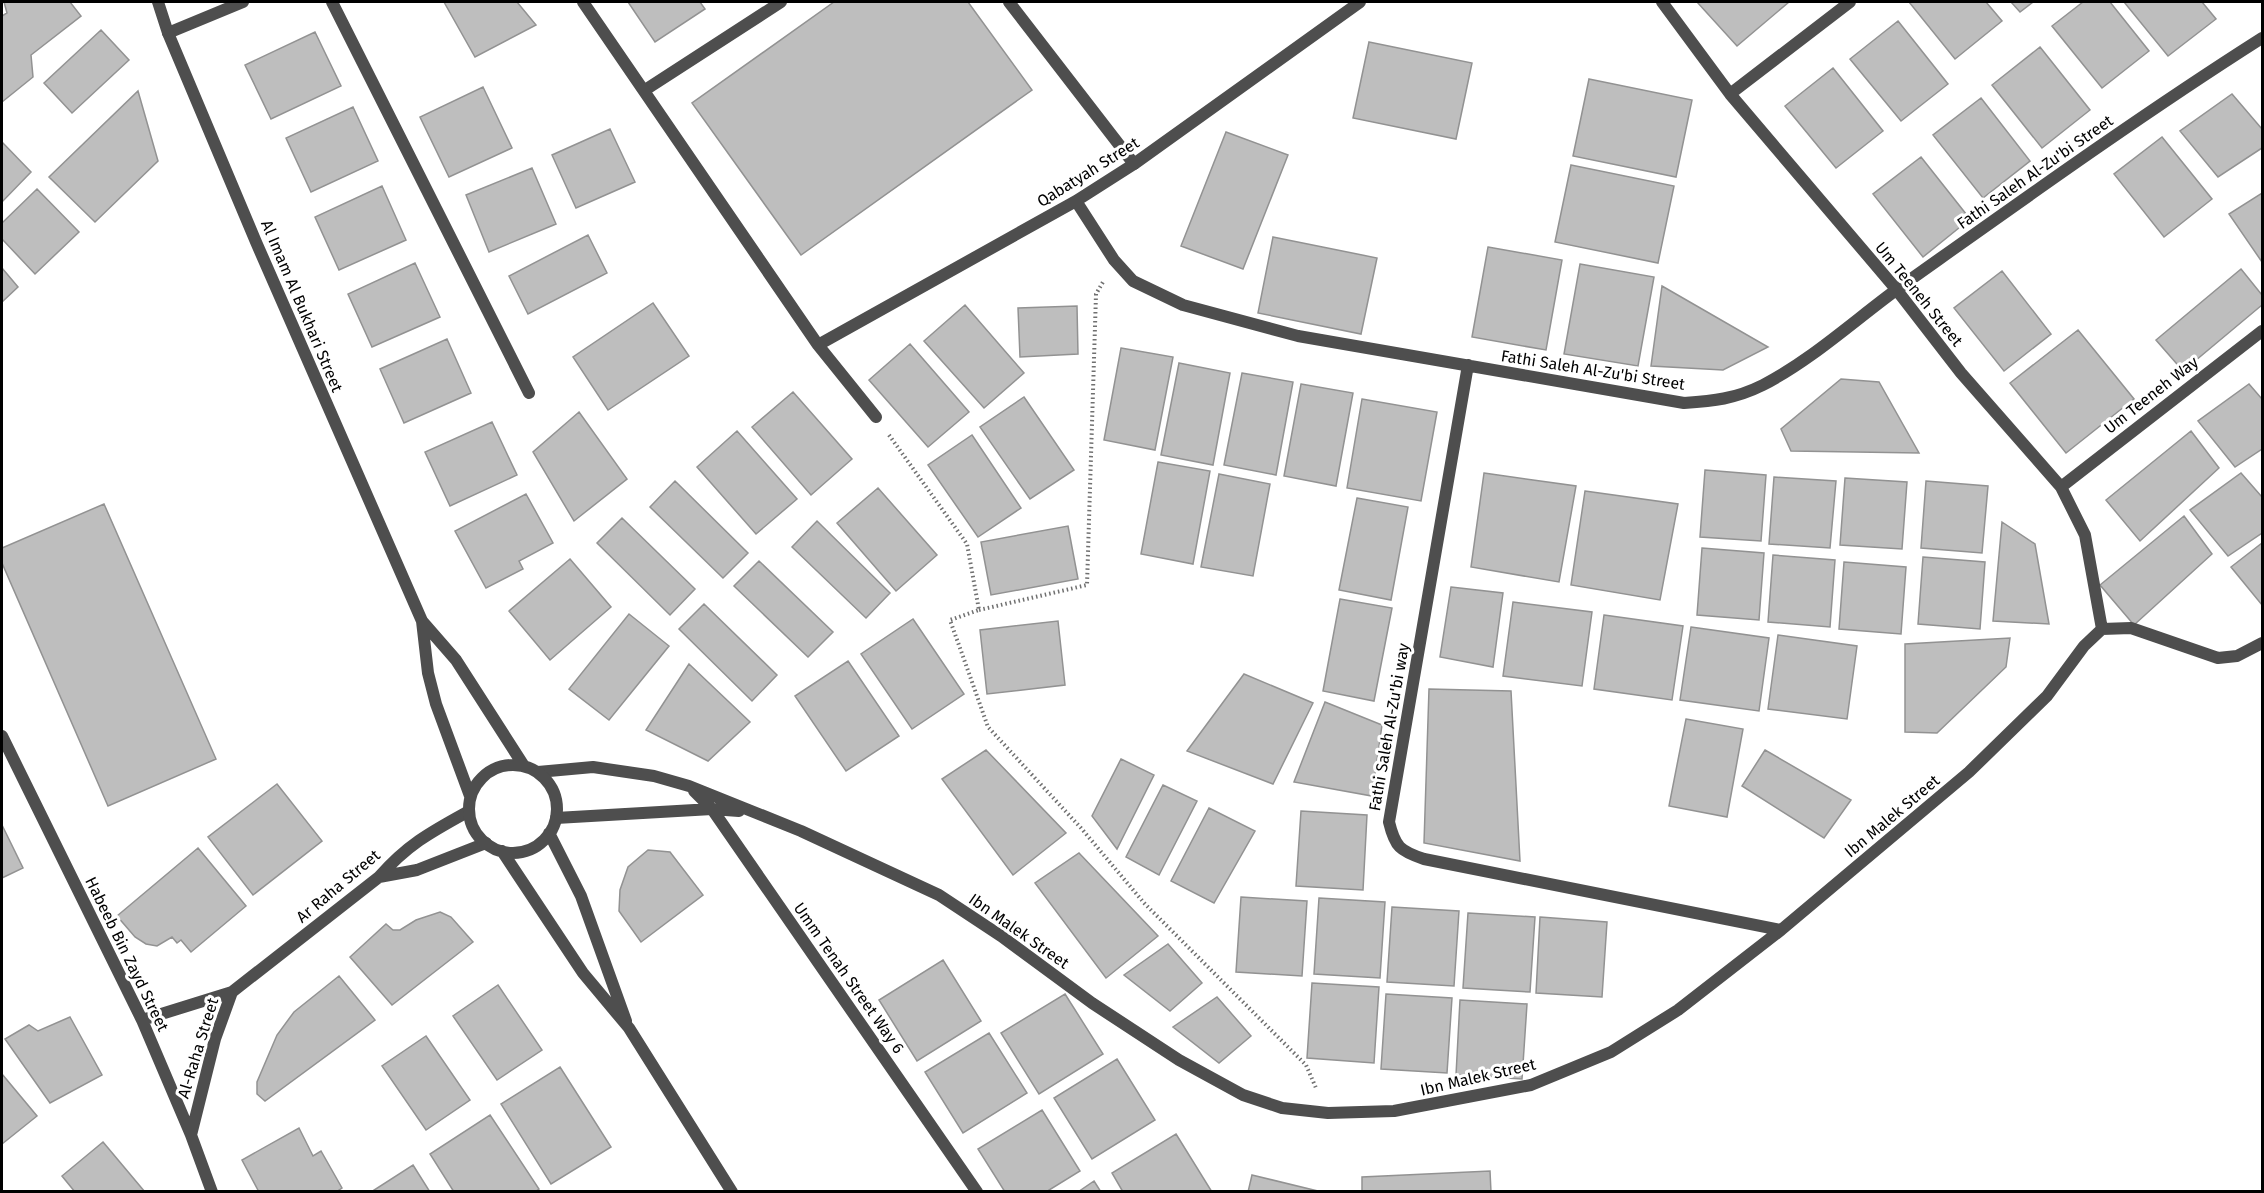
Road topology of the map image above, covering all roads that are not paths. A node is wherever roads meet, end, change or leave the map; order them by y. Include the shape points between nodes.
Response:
1 (158, 2) edge
2 (243, 2) edge
3 (332, 2) edge
4 (583, 2) edge
5 (781, 2) edge
6 (1009, 2) edge
7 (1360, 2) edge
8 (1662, 2) edge
9 (1850, 2) edge
10 (168, 33) junction
11 (2262, 38) edge
12 (645, 90) junction
13 (1730, 94) junction
14 (1134, 164) junction
15 (1076, 201) junction
16 (1896, 289) junction
17 (2262, 331) edge
18 (818, 345) junction
19 (1468, 365) junction
20 (529, 393) dead end
21 (876, 417) road end
22 (2061, 487) junction
23 (422, 621) junction
24 (2102, 629) junction
25 (2262, 642) edge
26 (2, 736) edge
27 (524, 766) junction
28 (538, 772) junction
29 (689, 786) junction
30 (470, 796) junction
31 (712, 809) junction
32 (469, 811) junction
33 (753, 813) junction
34 (556, 819) junction
35 (549, 833) junction
36 (486, 843) junction
37 (502, 851) junction
38 (379, 877) junction
39 (1781, 930) junction
40 (232, 992) junction
41 (142, 1020) junction
42 (629, 1028) junction
43 (191, 1135) junction
44 (212, 1191) edge
45 (732, 1191) edge
46 (977, 1191) edge

1 - 10 street, Al Imam Al Bukhari Street
2 - 10 street
3 - 20 street
4 - 12 street
5 - 12 street
6 - 14 street
7 - 14 street, Qabatyah Street
8 - 13 street, Um Teeneh Street
9 - 13 street
10 - 23 street, Al Imam Al Bukhari Street
11 - 16 street, Fathi Saleh Al-Zu'bi Street via 2160,104
12 - 18 street
13 - 16 street, Um Teeneh Street
14 - 15 street, Qabatyah Street
15 - 18 street, Qabatyah Street
15 - 19 street, Fathi Saleh Al-Zu'bi Street via 1114,260 1133,281 1183,305 1298,336
16 - 19 street, Fathi Saleh Al-Zu'bi Street via 1824,345 1762,386 1721,401 1684,403
16 - 22 street, Um Teeneh Street via 1961,373
17 - 22 street, Um Teeneh Way
18 - 21 street
19 - 39 street, Fathi Saleh Al-Zu'bi way via 1389,822 1394,840 1405,852 1424,859
22 - 24 street, Um Teeneh Street via 2085,535
23 - 27 street via 456,660
23 - 30 street via 433,694
24 - 25 street via 2131,628 2218,657 2237,656
24 - 39 street, Ibn Malek Street via 2084,646 2047,696 1969,772
26 - 41 street, Habeeb Bin Zayd Street
27 - 28 street
27 - 30 street via 507,765 491,770 478,781
28 - 29 street, Ibn Malek Street via 593,767 654,776
28 - 34 street via 554,793
29 - 31 street, Umm Tenah Street Way 6
29 - 33 street, Ibn Malek Street
30 - 32 street
31 - 33 street, Ibn Malek Street
31 - 34 street, Ibn Malek Street
31 - 46 street, Umm Tenah Street Way 6
32 - 36 street via 474,829
32 - 38 street, Ar Raha Street via 423,836
33 - 39 street, Ibn Malek Street via 939,895 1179,1060 1242,1095 1282,1108 1328,1113 1394,1111 1531,1084 1611,1052 1678,1010
34 - 35 street
35 - 37 street via 537,846 520,852
35 - 42 street via 581,896
36 - 37 street
36 - 38 street via 417,870
37 - 42 street via 583,973
38 - 40 street, Ar Raha Street
40 - 41 street, Al-Raha Street
40 - 43 street, Al-Raha Street via 215,1039
41 - 43 street, Habeeb Bin Zayd Street
42 - 45 street
43 - 44 street, Habeeb Bin Zayd Street

